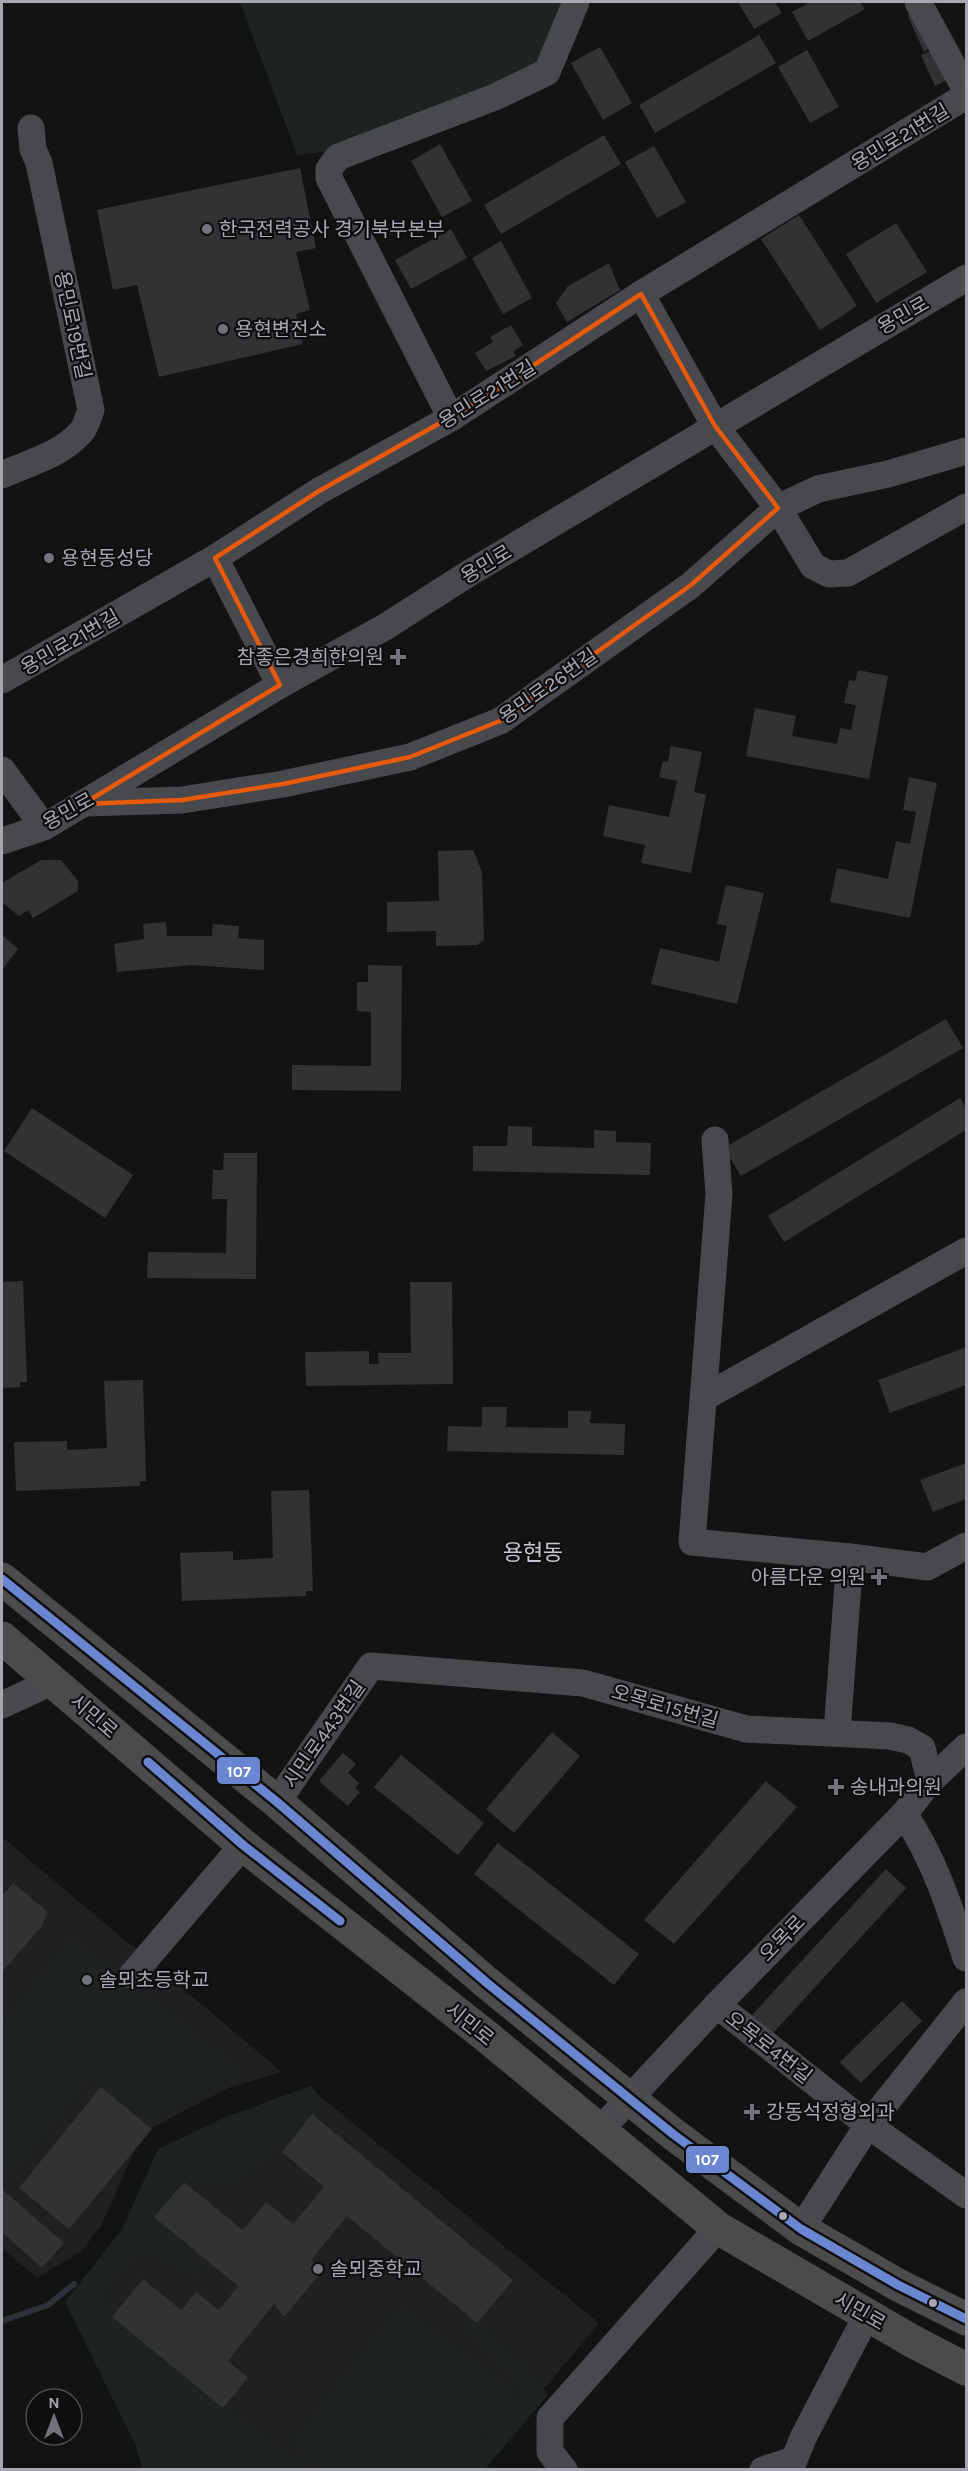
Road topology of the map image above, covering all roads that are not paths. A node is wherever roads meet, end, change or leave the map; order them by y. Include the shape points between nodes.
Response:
1 (576, 2) edge
2 (918, 2) edge
3 (966, 90) edge
4 (966, 96) edge
5 (31, 128) dead end
6 (966, 278) edge
7 (641, 294) junction
8 (451, 418) junction
9 (715, 426) junction
10 (966, 451) edge
11 (2, 475) edge
12 (966, 507) edge
13 (778, 508) junction
14 (215, 558) junction
15 (2, 680) edge
16 (280, 685) junction
17 (2, 770) edge
18 (83, 804) junction
19 (44, 826) junction
20 (2, 841) edge
21 (715, 1140) dead end
22 (966, 1251) edge
23 (705, 1397) junction
24 (966, 1547) edge
25 (850, 1557) junction
26 (2, 1579) edge
27 (2, 1638) edge
28 (371, 1666) joint
29 (54, 1681) junction
30 (2, 1705) edge
31 (837, 1732) junction
32 (966, 1747) edge
33 (930, 1781) junction
34 (277, 1802) junction
35 (904, 1814) junction
36 (243, 1845) junction
37 (960, 1920) edge
38 (966, 1958) edge
39 (132, 1975) dead end
40 (966, 2002) edge
41 (717, 2005) junction
42 (630, 2098) junction
43 (868, 2125) junction
44 (600, 2130) junction
45 (966, 2195) edge
46 (718, 2228) junction
47 (801, 2229) junction
48 (867, 2315) junction
49 (966, 2319) edge
50 (966, 2369) edge
51 (791, 2465) edge
52 (564, 2469) edge
53 (764, 2469) edge

1 - 8 street via 548,72 495,97 338,157 329,169 329,178
2 - 3 street
4 - 7 street, 용민로21번길
5 - 11 street, 용민로19번길 via 91,410 82,431 66,443 35,463
6 - 9 street, 용민로
7 - 8 street, 용민로21번길
7 - 9 street
8 - 14 street, 용민로21번길 via 319,491
9 - 13 street
9 - 16 street, 용민로 via 385,627
10 - 13 street, 용민로26번길 via 818,489
12 - 13 street via 848,573 829,574 813,566
13 - 18 street, 용민로26번길 via 691,585 500,721 410,757 283,784 182,800
14 - 15 street, 용민로21번길
14 - 16 street
16 - 18 street, 용민로
17 - 19 street
18 - 19 street, 용민로
19 - 20 street, 용민로
21 - 23 street via 719,1194
22 - 23 street
23 - 25 street via 692,1542
24 - 25 street via 927,1567
25 - 31 street
26 - 34 main road
27 - 29 main road, 시민로
28 - 31 street, 오목로15번길 via 583,1683 746,1729
28 - 34 street, 시민로443번길
29 - 30 street
29 - 36 main road, 시민로
31 - 33 street, 오목로15번길 via 908,1740 922,1748
32 - 33 street, 오목로
33 - 35 street, 오목로
34 - 42 main road via 487,1983
35 - 37 street via 918,1834
35 - 41 street, 오목로
36 - 39 street
36 - 44 main road, 시민로
37 - 38 street
40 - 43 street
41 - 42 street, 오목로
41 - 43 street, 오목로4번길
42 - 44 street, 오목로
42 - 47 main road
43 - 45 street, 오목로4번길
43 - 47 street
44 - 46 main road, 시민로
46 - 48 main road, 시민로
46 - 52 street via 550,2418 550,2452
47 - 49 main road
48 - 50 main road, 시민로
48 - 51 street
51 - 53 street

